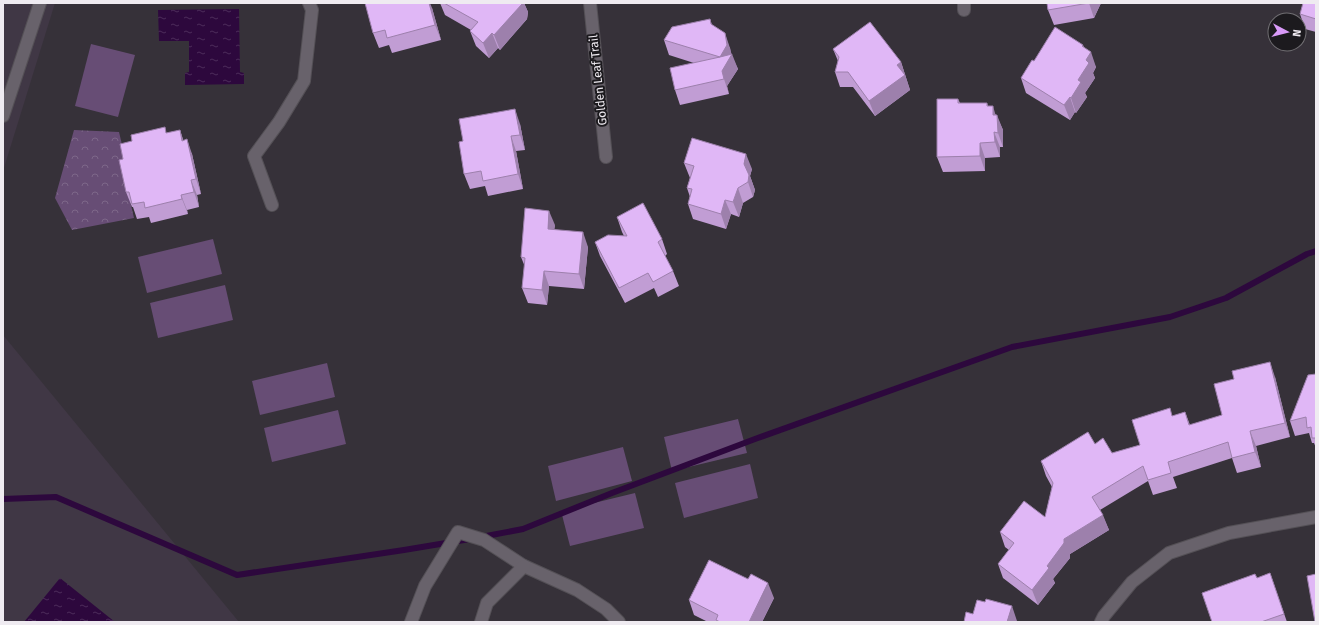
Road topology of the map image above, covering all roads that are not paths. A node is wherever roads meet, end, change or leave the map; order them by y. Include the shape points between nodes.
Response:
1 (40, 3) edge
2 (309, 3) edge
3 (590, 3) edge
4 (3, 116) edge
5 (606, 157) dead end
6 (272, 205) dead end
7 (1316, 517) edge
8 (524, 566) junction
9 (410, 622) edge
10 (481, 622) edge
11 (619, 622) edge
12 (1101, 622) edge

1 - 4 street
2 - 6 street via 312,10 304,81 254,156
3 - 5 street, Golden Leaf Trail
7 - 12 street via 1229,533 1169,553 1132,582
8 - 9 street via 484,540 458,532 425,586
8 - 10 street via 487,603
8 - 11 street via 577,590 606,609

